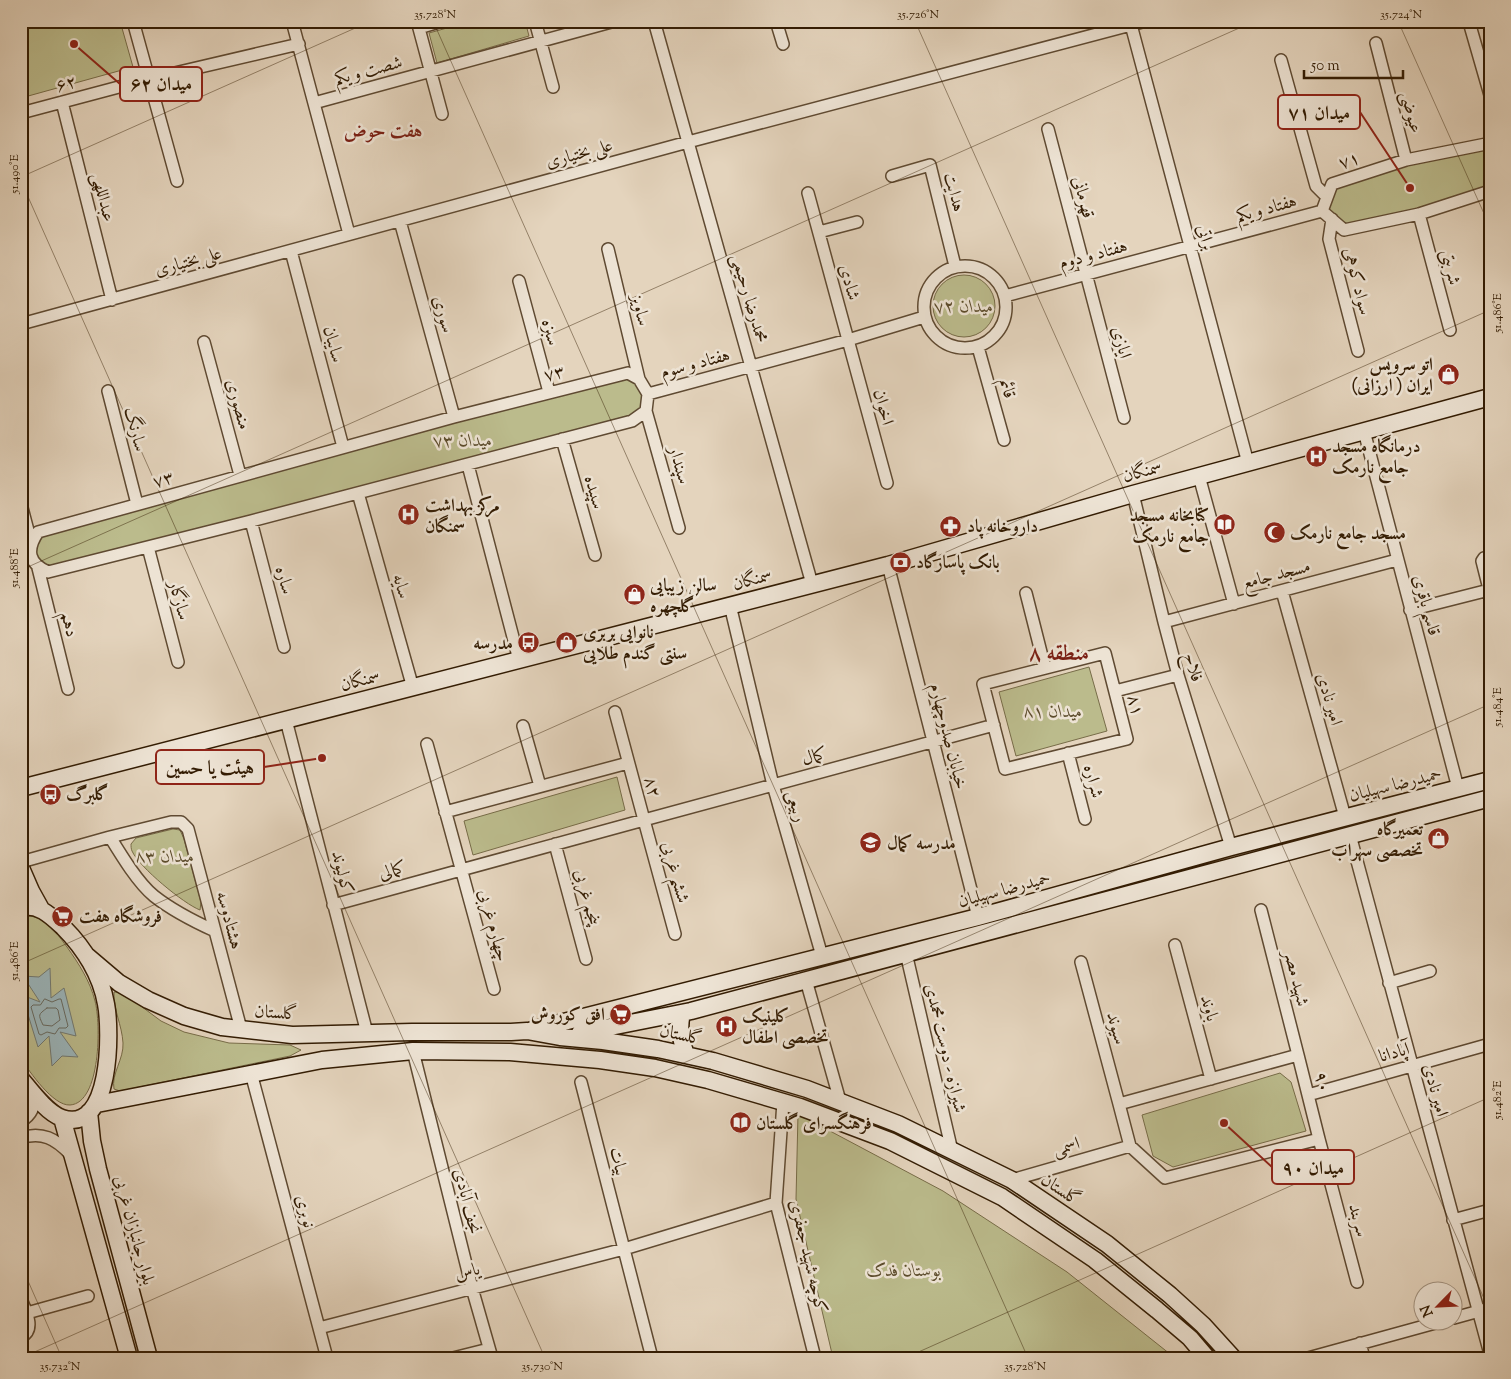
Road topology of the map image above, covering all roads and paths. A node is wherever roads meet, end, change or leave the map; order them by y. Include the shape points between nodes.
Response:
1 (133, 21) edge
2 (292, 21) edge
3 (442, 21) edge
4 (535, 21) edge
5 (616, 21) edge
6 (654, 21) edge
7 (776, 21) edge
8 (1146, 21) edge
9 (1468, 22) edge
10 (1130, 23) edge
11 (418, 24) edge
12 (540, 42) junction
13 (1376, 43) dead end
14 (298, 44) junction
15 (783, 44) dead end
16 (1281, 60) dead end
17 (431, 71) junction
18 (150, 79) junction
19 (552, 87) dead end
20 (1490, 96) edge
21 (62, 102) junction
22 (314, 103) junction
23 (21, 113) edge
24 (442, 114) dead end
25 (1048, 129) dead end
26 (688, 142) junction
27 (1490, 147) edge
28 (1406, 160) junction
29 (892, 176) dead end
30 (177, 181) dead end
31 (1490, 191) edge
32 (808, 193) dead end
33 (1327, 197) junction
34 (1322, 211) junction
35 (1419, 214) junction
36 (1332, 219) junction
37 (400, 221) junction
38 (857, 222) dead end
39 (819, 232) junction
40 (350, 234) junction
41 (1190, 246) junction
42 (608, 249) dead end
43 (291, 251) junction
44 (956, 266) junction
45 (1086, 274) junction
46 (520, 281) dead end
47 (1005, 296) junction
48 (112, 300) junction
49 (924, 317) junction
50 (21, 324) edge
51 (1450, 330) dead end
52 (848, 340) junction
53 (204, 342) dead end
54 (978, 347) junction
55 (1358, 351) dead end
56 (750, 366) junction
57 (639, 379) junction
58 (108, 391) dead end
59 (549, 392) junction
60 (648, 394) junction
61 (1490, 397) edge
62 (646, 411) junction
63 (454, 416) junction
64 (1124, 418) dead end
65 (1364, 431) junction
66 (562, 439) junction
67 (1004, 440) dead end
68 (343, 447) junction
69 (1248, 463) junction
70 (468, 465) junction
71 (240, 476) junction
72 (1199, 476) junction
73 (887, 484) dead end
74 (358, 493) junction
75 (1133, 494) junction
76 (21, 504) edge
77 (137, 504) junction
78 (251, 522) junction
79 (679, 528) dead end
80 (31, 542) junction
81 (148, 547) junction
82 (594, 554) dead end
83 (26, 557) edge
84 (1490, 557) edge
85 (1397, 560) junction
86 (888, 565) junction
87 (38, 568) junction
88 (812, 584) junction
89 (1282, 591) junction
90 (1489, 591) edge
91 (1026, 593) dead end
92 (1234, 604) junction
93 (730, 605) junction
94 (1410, 610) junction
95 (1164, 622) junction
96 (284, 647) dead end
97 (519, 660) junction
98 (178, 662) dead end
99 (1045, 668) junction
100 (1178, 675) junction
101 (413, 688) junction
102 (68, 689) dead end
103 (1115, 691) junction
104 (615, 712) dead end
105 (286, 720) junction
106 (994, 725) junction
107 (523, 726) dead end
108 (933, 742) junction
109 (427, 744) dead end
110 (1068, 753) junction
111 (628, 763) junction
112 (1490, 780) edge
113 (773, 785) junction
114 (540, 786) junction
115 (21, 788) edge
116 (1458, 788) junction
117 (1490, 798) edge
118 (1462, 805) junction
119 (445, 812) junction
120 (1345, 817) junction
121 (1086, 819) dead end
122 (644, 820) junction
123 (1350, 835) junction
124 (110, 837) junction
125 (555, 844) junction
126 (1231, 847) junction
127 (21, 862) edge
128 (1236, 865) junction
129 (21, 868) edge
130 (461, 870) junction
131 (333, 905) junction
132 (21, 907) edge
133 (41, 909) junction
134 (1261, 910) dead end
135 (978, 917) junction
136 (215, 931) junction
137 (982, 933) junction
138 (675, 934) dead end
139 (902, 936) junction
140 (1175, 945) dead end
141 (906, 953) junction
142 (86, 954) junction
143 (822, 956) junction
144 (586, 958) dead end
145 (801, 962) junction
146 (1080, 962) dead end
147 (1430, 971) dead end
148 (827, 974) junction
149 (806, 980) junction
150 (1389, 983) junction
151 (494, 989) dead end
152 (691, 1011) junction
153 (240, 1029) junction
154 (526, 1031) junction
155 (367, 1033) junction
156 (560, 1037) junction
157 (1490, 1044) edge
158 (413, 1051) junction
159 (686, 1055) junction
160 (1298, 1055) junction
161 (551, 1056) junction
162 (1411, 1065) junction
163 (251, 1073) junction
164 (21, 1079) edge
165 (1211, 1079) junction
166 (581, 1082) dead end
167 (35, 1095) junction
168 (1308, 1095) junction
169 (783, 1102) junction
170 (840, 1102) junction
171 (1119, 1104) junction
172 (93, 1108) junction
173 (62, 1118) junction
174 (21, 1121) edge
175 (21, 1138) edge
176 (1319, 1139) junction
177 (1130, 1146) junction
178 (952, 1150) junction
179 (73, 1158) junction
180 (1012, 1180) junction
181 (776, 1203) junction
182 (1490, 1210) edge
183 (1453, 1220) junction
184 (624, 1249) junction
185 (1357, 1282) dead end
186 (472, 1288) junction
187 (88, 1296) dead end
188 (21, 1299) edge
189 (1490, 1308) edge
190 (1478, 1311) junction
191 (27, 1313) junction
192 (1464, 1315) edge
193 (319, 1328) junction
194 (1414, 1329) edge
195 (21, 1336) edge
196 (1360, 1343) junction
197 (490, 1353) edge
198 (1490, 1354) edge
199 (129, 1358) edge
200 (149, 1358) edge
201 (327, 1358) edge
202 (453, 1358) edge
203 (652, 1358) edge
204 (815, 1358) edge
205 (1207, 1358) edge
206 (1233, 1358) edge
207 (1308, 1358) edge
208 (1364, 1358) edge

1 - 18 street
2 - 14 street
3 - 11 street
4 - 12 street
5 - 12 street
6 - 26 street, محمدرضا رحیمی
7 - 15 street
8 - 10 street, علی بختیاری
9 - 20 street
10 - 26 street, علی بختیاری
10 - 41 street, براتی
11 - 17 street
12 - 17 street, شصت و یکم
12 - 19 street
13 - 28 street, عیوضی
14 - 18 street, ۶۲
14 - 22 street
16 - 33 street via 1316,186
17 - 22 street, شصت و یکم
17 - 24 street
18 - 21 street, ۶۲
18 - 30 street
21 - 23 street, ۶۲
21 - 48 street, عبداللهی
22 - 40 street
25 - 45 street, قهرمانی
26 - 37 street, علی بختیاری
26 - 56 street, محمدرضا رحیمی
27 - 28 street, ۷۱ via 1486,144
28 - 33 street, ۷۱ via 1332,184
29 - 44 street, هدایت via 930,165
31 - 35 street
32 - 39 street, شادی
33 - 34 street, ۷۱
34 - 36 street
34 - 41 street, هفتاد و یکم
35 - 36 street via 1344,230
35 - 51 street, شربتی
36 - 55 street, سواد کوهی via 1329,239
37 - 40 street, علی بختیاری
37 - 63 street, سوری
38 - 39 street
39 - 52 street, شادی
40 - 43 street, علی بختیاری
41 - 45 street, هفتاد و دوم
41 - 69 street, براتی
42 - 57 street, ساویز
43 - 48 street, علی بختیاری
43 - 68 street, سایبان
44 - 47 street via 968,265 986,271 1000,284
44 - 49 street via 943,271 926,291
45 - 47 street, هفتاد و دوم
45 - 64 street, ایازی
46 - 59 street, سبزه
47 - 54 street via 1004,321 989,341
48 - 50 street, علی بختیاری
49 - 52 street
49 - 54 street via 939,340 964,349
52 - 56 street
52 - 73 street, اخوان
53 - 71 street, منصوری
54 - 67 street, قائم
56 - 60 street, هفتاد و سوم
56 - 88 street, محمدرضا رحیمی
57 - 59 street, ۷۳ via 628,373
57 - 60 street
58 - 77 street, سارنگ
59 - 63 street, ۷۳
60 - 62 street
61 - 65 main road, سمنگان
62 - 66 street via 632,421
62 - 79 street, سپندار
63 - 68 street, ۷۳
65 - 69 main road, سمنگان
65 - 85 street, قاسم باقری
66 - 70 street
66 - 82 street, سپیده
68 - 71 street, ۷۳
69 - 72 main road, سمنگان
70 - 74 street
70 - 97 street
71 - 77 street, ۷۳
72 - 75 main road, سمنگان
72 - 92 street
74 - 78 street
74 - 101 street, سایه
75 - 86 main road, سمنگان
75 - 95 street, فلاح
76 - 80 street
77 - 80 street, ۷۳ via 38,532
78 - 81 street
78 - 96 street, ساره
80 - 83 street
81 - 87 street via 48,572
81 - 98 street, سازگار
83 - 87 street
84 - 90 street via 1482,561
85 - 89 street, مسجد جامع
85 - 94 street, قاسم باقری
86 - 88 main road, سمنگان
86 - 108 street, خیابان صدوچهارم
87 - 102 street, دهم
88 - 93 main road, سمنگان
89 - 92 street, مسجد جامع
89 - 120 street, امیر نادی
90 - 94 street
91 - 99 street
92 - 95 street, مسجد جامع
93 - 97 main road, سمنگان
93 - 113 street, ربیعی
94 - 116 street, قاسم باقری
95 - 100 street, فلاح
97 - 101 main road, سمنگان
99 - 103 street, ۸۱ via 1105,653
99 - 106 street, ۸۱ via 984,684
100 - 103 street
100 - 126 street, فلاح
101 - 105 main road, سمنگان
103 - 110 street, ۸۱ via 1127,739
104 - 111 street
105 - 115 main road, سمنگان
105 - 131 street, کولیوند
106 - 108 street, کمال
106 - 110 street, ۸۱ via 1005,769
107 - 114 street
108 - 113 street, کمال
108 - 135 street, خیابان صدوچهارم
109 - 119 street
110 - 121 street, شراره
111 - 114 street, ۸۲
111 - 122 street, ۸۲
112 - 116 main road, حمیدرضا سهیلیان
113 - 122 street, کمال
113 - 143 street, ربیعی
114 - 119 street, ۸۲
116 - 118 main road
116 - 120 main road, حمیدرضا سهیلیان
117 - 118 main road, حمیدرضا سهیلیان
118 - 123 main road, حمیدرضا سهیلیان
119 - 130 street
120 - 123 main road
120 - 126 main road, حمیدرضا سهیلیان
122 - 125 street, ۸۲
122 - 138 street, ششم غربی
123 - 128 main road, حمیدرضا سهیلیان
123 - 150 street, امیر نادی
124 - 127 street
124 - 136 street via 153,895 182,916
124 - 136 street, هشتادوسه via 181,822 188,829
125 - 130 street, ۸۲
125 - 144 street, پنجم غربی
126 - 128 main road
126 - 135 main road, حمیدرضا سهیلیان
128 - 137 main road, حمیدرضا سهیلیان
129 - 133 main road
130 - 131 street, کمالی
130 - 151 street, چهارم غربی
131 - 155 street, کولیوند
132 - 133 main road
133 - 142 main road via 68,932
134 - 160 street, شهید مصر
135 - 137 main road
135 - 139 main road, حمیدرضا سهیلیان
136 - 153 street, هشتادوسه
137 - 141 main road, حمیدرضا سهیلیان
139 - 141 main road
139 - 143 main road, حمیدرضا سهیلیان
140 - 165 street, باوند
141 - 148 main road, حمیدرضا سهیلیان
141 - 178 street, شیرازه - دوست محمدی
142 - 153 main road, گلستان via 119,983 148,1000 193,1019
142 - 172 main road via 106,1002 109,1025 107,1068
143 - 145 main road, حمیدرضا سهیلیان
143 - 148 main road
145 - 149 main road
145 - 154 main road, حمیدرضا سهیلیان
146 - 171 street, سیوند
147 - 150 street
148 - 149 main road, حمیدرضا سهیلیان
149 - 152 main road, حمیدرضا سهیلیان
149 - 170 street
150 - 162 street, امیر نادی
152 - 156 main road, حمیدرضا سهیلیان
152 - 159 main road via 682,1013 680,1023 679,1034
153 - 155 main road, گلستان via 292,1035
154 - 155 main road, گلستان
154 - 156 main road, گلستان
156 - 159 main road, گلستان
156 - 161 main road
157 - 162 street, آپادانا
158 - 161 main road via 510,1052
158 - 163 main road via 322,1060
158 - 186 street, نجف آبادی
159 - 170 main road, گلستان via 806,1089
160 - 165 street, ۹۰
160 - 168 street, ۹۰
161 - 169 main road via 655,1068
162 - 168 street, آپادانا
162 - 183 street, امیر نادی
163 - 172 main road
163 - 193 street, نوبری
164 - 167 main road
165 - 171 street, ۹۰
166 - 184 street, بیات
167 - 173 main road
167 - 174 street via 33,1108
168 - 176 street, ۹۰
169 - 181 street, کوچه شهید جعفری
169 - 205 main road via 890,1141 1002,1198 1103,1266 1190,1338
170 - 178 main road, گلستان via 898,1124
171 - 177 street
172 - 173 main road via 81,1117
172 - 200 main road, بلوار جانبازان غربی via 92,1141 98,1169
173 - 179 main road
175 - 179 street via 41,1135 60,1142
176 - 177 street via 1165,1178
176 - 185 street, سربند
177 - 180 street, اسمی
178 - 180 main road, گلستان
179 - 199 main road
180 - 206 main road, گلستان via 1107,1244 1170,1295
181 - 184 street
181 - 204 street, کوچه شهید جعفری
182 - 183 street
183 - 190 street, امیر نادی
184 - 186 street, یاس
184 - 203 street, بیات
186 - 193 street, یاس
186 - 197 street, نجف آبادی
187 - 191 street
188 - 191 street
189 - 190 street
190 - 192 street
190 - 198 street, امیر نادی
191 - 195 street via 30,1329
193 - 201 street, نوبری
194 - 196 street
196 - 207 street
196 - 208 street
197 - 202 street

